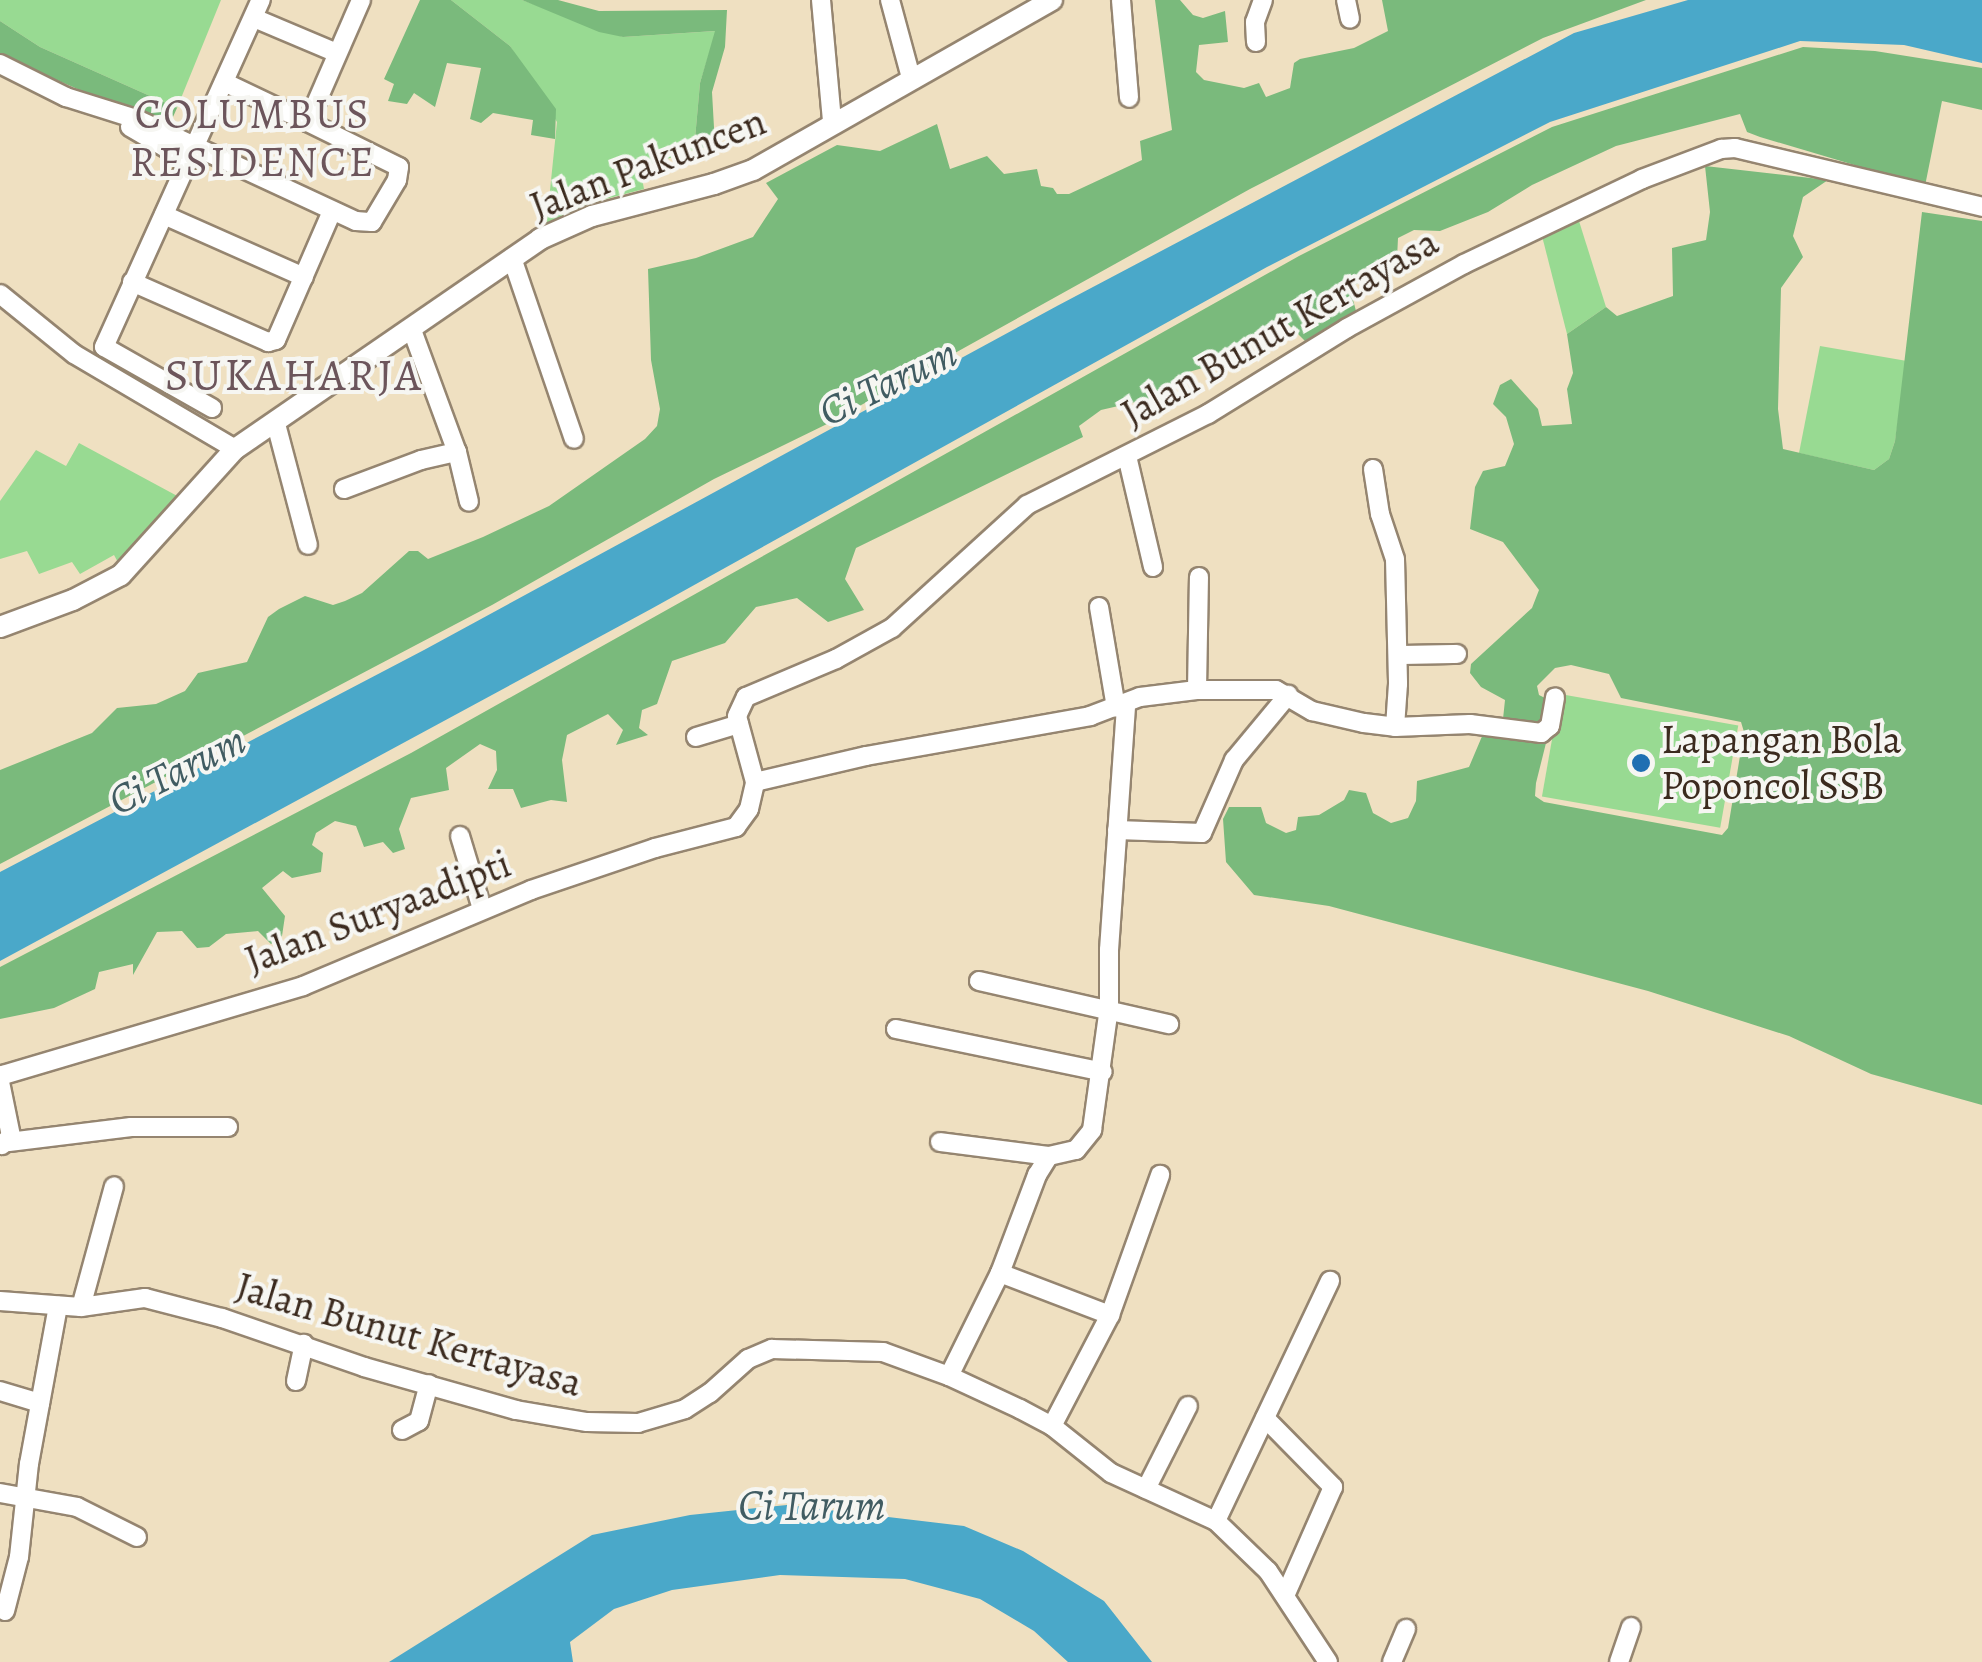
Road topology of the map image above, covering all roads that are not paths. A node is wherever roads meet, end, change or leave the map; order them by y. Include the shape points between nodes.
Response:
1 (361, 0) edge
2 (821, 0) edge
3 (890, 0) edge
4 (1052, 0) edge
5 (1121, 0) edge
6 (1262, 0) edge
7 (257, 9) edge
8 (1256, 42) dead end
9 (337, 53) junction
10 (0, 64) edge
11 (911, 78) junction
12 (224, 82) junction
13 (1129, 98) dead end
14 (308, 122) junction
15 (832, 122) junction
16 (190, 154) junction
17 (1982, 207) edge
18 (332, 211) junction
19 (164, 215) junction
20 (512, 258) junction
21 (304, 277) junction
22 (132, 282) junction
23 (0, 294) edge
24 (412, 330) junction
25 (212, 408) dead end
26 (276, 424) junction
27 (574, 440) dead end
28 (235, 449) junction
29 (457, 452) junction
30 (1127, 456) junction
31 (1373, 469) dead end
32 (344, 489) dead end
33 (469, 502) dead end
34 (308, 545) dead end
35 (1153, 567) dead end
36 (1199, 578) dead end
37 (1099, 608) dead end
38 (0, 627) edge
39 (1457, 654) dead end
40 (1398, 655) junction
41 (1197, 690) junction
42 (1288, 695) junction
43 (1556, 697) dead end
44 (1122, 707) junction
45 (739, 724) junction
46 (1395, 727) junction
47 (696, 737) dead end
48 (755, 782) junction
49 (1117, 830) junction
50 (460, 836) dead end
51 (482, 908) junction
52 (979, 982) dead end
53 (1109, 1008) junction
54 (1169, 1024) dead end
55 (896, 1029) dead end
56 (1103, 1072) junction
57 (0, 1081) edge
58 (228, 1127) dead end
59 (940, 1142) dead end
60 (4, 1144) edge
61 (1050, 1156) junction
62 (1160, 1175) dead end
63 (114, 1186) dead end
64 (1000, 1274) junction
65 (1330, 1280) dead end
66 (0, 1301) edge
67 (58, 1306) junction
68 (81, 1308) junction
69 (1110, 1314) junction
70 (304, 1344) junction
71 (950, 1376) junction
72 (296, 1381) dead end
73 (430, 1384) junction
74 (0, 1391) edge
75 (40, 1403) junction
76 (1188, 1406) dead end
77 (1265, 1418) junction
78 (1052, 1426) junction
79 (402, 1430) dead end
80 (1146, 1489) junction
81 (0, 1493) edge
82 (26, 1497) junction
83 (1216, 1521) junction
84 (137, 1537) dead end
85 (1285, 1596) junction
86 (6, 1611) dead end
87 (1631, 1626) dead end
88 (1406, 1630) dead end
89 (1328, 1662) edge
90 (1392, 1662) edge
91 (1619, 1662) edge

1 - 9 street
2 - 15 street
3 - 11 street
4 - 11 street, Jalan Pakuncen
5 - 13 street
6 - 8 street
7 - 9 street
7 - 12 street
9 - 14 street
10 - 16 street via 66,97 136,119
11 - 15 street, Jalan Pakuncen
12 - 14 street
12 - 16 street
14 - 18 street via 398,167 372,222
15 - 20 street, Jalan Pakuncen via 753,170 592,216
16 - 18 street
16 - 19 street
17 - 30 street, Jalan Bunut Kertayasa via 1773,154 1721,149 1464,264
18 - 21 street
19 - 21 street
19 - 22 street
20 - 24 street, Jalan Pakuncen
20 - 27 street
21 - 22 street via 279,336 268,342
22 - 25 street via 106,352
23 - 28 street via 74,354
24 - 26 street, Jalan Pakuncen
24 - 29 street
26 - 28 street, Jalan Pakuncen
26 - 34 street
28 - 38 street, Jalan Pakuncen via 121,575
29 - 32 street
29 - 33 street
30 - 35 street
30 - 45 street, Jalan Bunut Kertayasa via 1012,516 892,628 746,698
31 - 40 street via 1396,560
36 - 41 street
37 - 44 street
39 - 40 street
40 - 46 street
41 - 42 street via 1257,688
41 - 44 street via 1140,697
42 - 46 street via 1332,717
42 - 49 street via 1234,760 1202,833
43 - 46 street via 1550,726 1541,734 1470,724
44 - 48 street
44 - 49 street
45 - 47 street
45 - 48 street
48 - 51 street, Jalan Suryaadipti via 736,827
49 - 53 street
50 - 51 street
51 - 57 street, Jalan Suryaadipti via 320,980
52 - 53 street
53 - 54 street
53 - 56 street
55 - 56 street
56 - 61 street via 1086,1142
57 - 60 street, Jalan Suryaadipti via 11,1127
58 - 60 street via 131,1127
59 - 61 street
61 - 64 street
62 - 69 street
63 - 68 street
64 - 69 street
64 - 71 street
65 - 77 street
66 - 67 street, Jalan Bunut Kertayasa
67 - 68 street, Jalan Bunut Kertayasa
67 - 75 street
68 - 70 street, Jalan Bunut Kertayasa via 145,1298
69 - 78 street
70 - 72 street
70 - 73 street, Jalan Bunut Kertayasa
71 - 73 street, Jalan Bunut Kertayasa via 883,1352 772,1349 748,1358 685,1409 614,1424 548,1418
71 - 78 street, Jalan Bunut Kertayasa
73 - 79 street via 418,1421
74 - 75 street
75 - 82 street
76 - 80 street
77 - 83 street
77 - 85 street via 1334,1486
78 - 80 street, Jalan Bunut Kertayasa via 1111,1473
80 - 83 street, Jalan Bunut Kertayasa
81 - 82 street
82 - 84 street via 78,1507
82 - 86 street
83 - 85 street, Jalan Bunut Kertayasa via 1241,1540
85 - 89 street, Jalan Bunut Kertayasa
87 - 91 street
88 - 90 street

